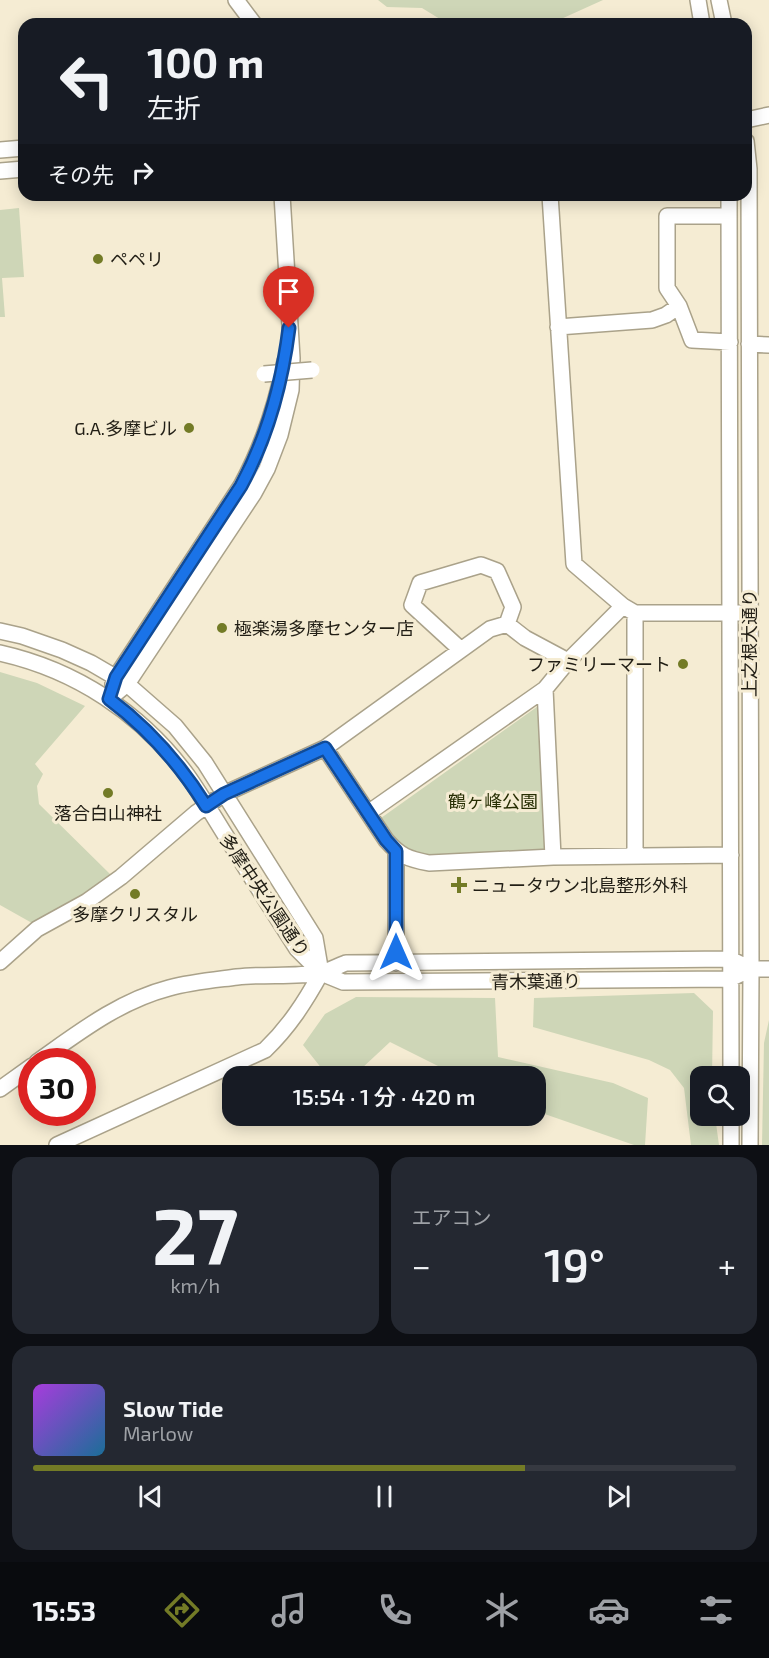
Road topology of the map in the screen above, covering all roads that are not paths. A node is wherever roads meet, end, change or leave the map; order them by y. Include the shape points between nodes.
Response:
1 (236, 0) edge
2 (698, 0) edge
3 (719, 0) edge
4 (250, 18) edge
5 (701, 18) edge
6 (723, 18) edge
7 (769, 115) edge
8 (752, 119) edge
9 (18, 148) edge
10 (0, 150) edge
11 (18, 170) edge
12 (0, 171) edge
13 (282, 201) edge
14 (550, 201) edge
15 (729, 201) edge
16 (749, 201) edge
17 (729, 216) junction
18 (679, 306) junction
19 (558, 327) junction
20 (730, 342) junction
21 (749, 344) junction
22 (769, 345) edge
23 (312, 370) dead end
24 (264, 374) dead end
25 (629, 609) junction
26 (730, 613) junction
27 (749, 614) junction
28 (507, 624) junction
29 (0, 631) edge
30 (460, 649) junction
31 (0, 653) edge
32 (568, 661) junction
33 (121, 681) junction
34 (545, 689) junction
35 (109, 699) junction
36 (325, 748) junction
37 (224, 794) junction
38 (206, 806) junction
39 (368, 813) junction
40 (396, 851) junction
41 (635, 855) junction
42 (731, 855) junction
43 (553, 857) junction
44 (730, 959) junction
45 (506, 961) junction
46 (0, 962) edge
47 (396, 963) junction
48 (751, 969) junction
49 (769, 969) edge
50 (321, 973) junction
51 (730, 979) junction
52 (506, 981) junction
53 (57, 1048) edge
54 (730, 1066) edge
55 (18, 1076) edge
56 (0, 1089) edge
57 (731, 1126) edge
58 (57, 1145) edge
59 (731, 1145) edge
60 (750, 1145) edge

1 - 4 street
2 - 5 street
3 - 6 street
7 - 8 street
9 - 10 street
11 - 12 street
13 - 33 street via 289,328 267,431 241,486
14 - 19 street
15 - 17 street, 上之根大通り
16 - 21 street, 上之根大通り
17 - 18 street via 667,216 667,288
17 - 20 street, 上之根大通り
18 - 19 street via 652,320
18 - 20 street via 692,340
19 - 25 street via 574,564
20 - 26 street, 上之根大通り
21 - 22 street
21 - 27 street, 上之根大通り
23 - 24 street, bridge
25 - 26 street
25 - 32 street
25 - 41 street
26 - 27 street
26 - 42 street, 上之根大通り
27 - 48 street, 上之根大通り
28 - 30 street via 490,629
28 - 30 street via 513,607 497,571 481,565 420,583 412,605
28 - 32 street
29 - 33 street, 多摩中央公園通り via 62,650
30 - 36 street
31 - 35 street, 多摩中央公園通り via 54,670
32 - 34 street
33 - 35 street
33 - 37 street, 多摩中央公園通り via 175,726
34 - 39 street
34 - 43 street
35 - 38 street, 多摩中央公園通り via 161,744
36 - 37 street
36 - 39 street
37 - 38 street
37 - 50 street, 多摩中央公園通り via 315,938
38 - 46 street via 121,877 37,929
38 - 50 street, 多摩中央公園通り via 297,950
39 - 40 street
40 - 43 street via 410,860 429,862
40 - 47 street
41 - 42 street
41 - 43 street
42 - 44 street, 上之根大通り
44 - 45 street, 青木葉通り
44 - 48 street
44 - 51 street, 上之根大通り
45 - 47 street, 青木葉通り
45 - 52 street
47 - 50 street, 青木葉通り via 346,963
48 - 49 street
48 - 51 street, 青木葉通り
48 - 60 street, 上之根大通り
50 - 52 street, 青木葉通り via 342,982
50 - 53 street, 青木葉通り via 250,976 170,987 109,1013
50 - 58 street via 304,1004 265,1050
51 - 52 street, 青木葉通り
51 - 54 street, 上之根大通り
55 - 56 street
57 - 59 street

